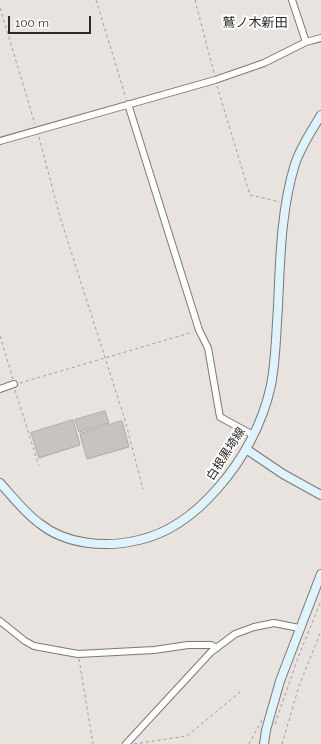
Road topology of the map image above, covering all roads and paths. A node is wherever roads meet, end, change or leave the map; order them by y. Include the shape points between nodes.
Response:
1 (96, 0) edge
2 (195, 0) edge
3 (292, 0) edge
4 (0, 8) edge
5 (321, 38) edge
6 (306, 42) junction
7 (215, 80) junction
8 (128, 104) junction
9 (321, 115) edge
10 (37, 130) junction
11 (0, 141) edge
12 (286, 203) junction
13 (199, 330) junction
14 (0, 336) edge
15 (106, 357) junction
16 (14, 384) junction
17 (0, 389) edge
18 (253, 435) junction
19 (246, 449) junction
20 (39, 466) dead end
21 (0, 483) edge
22 (143, 489) dead end
23 (321, 495) edge
24 (321, 574) edge
25 (321, 601) edge
26 (0, 621) edge
27 (299, 628) junction
28 (321, 631) edge
29 (218, 648) junction
30 (78, 654) junction
31 (240, 692) dead end
32 (264, 714) dead end
33 (275, 724) dead end
34 (127, 743) edge
35 (93, 744) edge
36 (248, 744) edge
37 (264, 744) edge
38 (282, 744) edge

1 - 8 path
2 - 7 path
3 - 6 street
4 - 10 path
5 - 6 street
6 - 7 street via 264,63
7 - 8 street
7 - 12 path via 250,195
8 - 10 street
8 - 13 street
9 - 12 main road, 白根黒埼線 via 299,155
10 - 11 street
10 - 15 path via 60,217
12 - 18 main road, 白根黒埼線 via 274,363 267,400
13 - 15 path
13 - 18 street via 208,348 220,416
14 - 16 path
15 - 16 path
15 - 22 path
16 - 17 street
16 - 20 path
18 - 19 main road, 白根黒埼線
19 - 21 main road, 白根黒埼線 via 222,484 198,508 170,529 127,543 96,544 64,537 51,531 29,514
19 - 23 main road
24 - 27 main road
25 - 33 path
26 - 30 street via 34,646
27 - 29 street via 274,623 254,627 235,634
27 - 37 main road via 280,682
28 - 38 path via 299,686
29 - 30 street via 211,645 188,645 154,650
29 - 34 street via 211,652
30 - 35 path
31 - 34 path via 188,736
32 - 36 path

